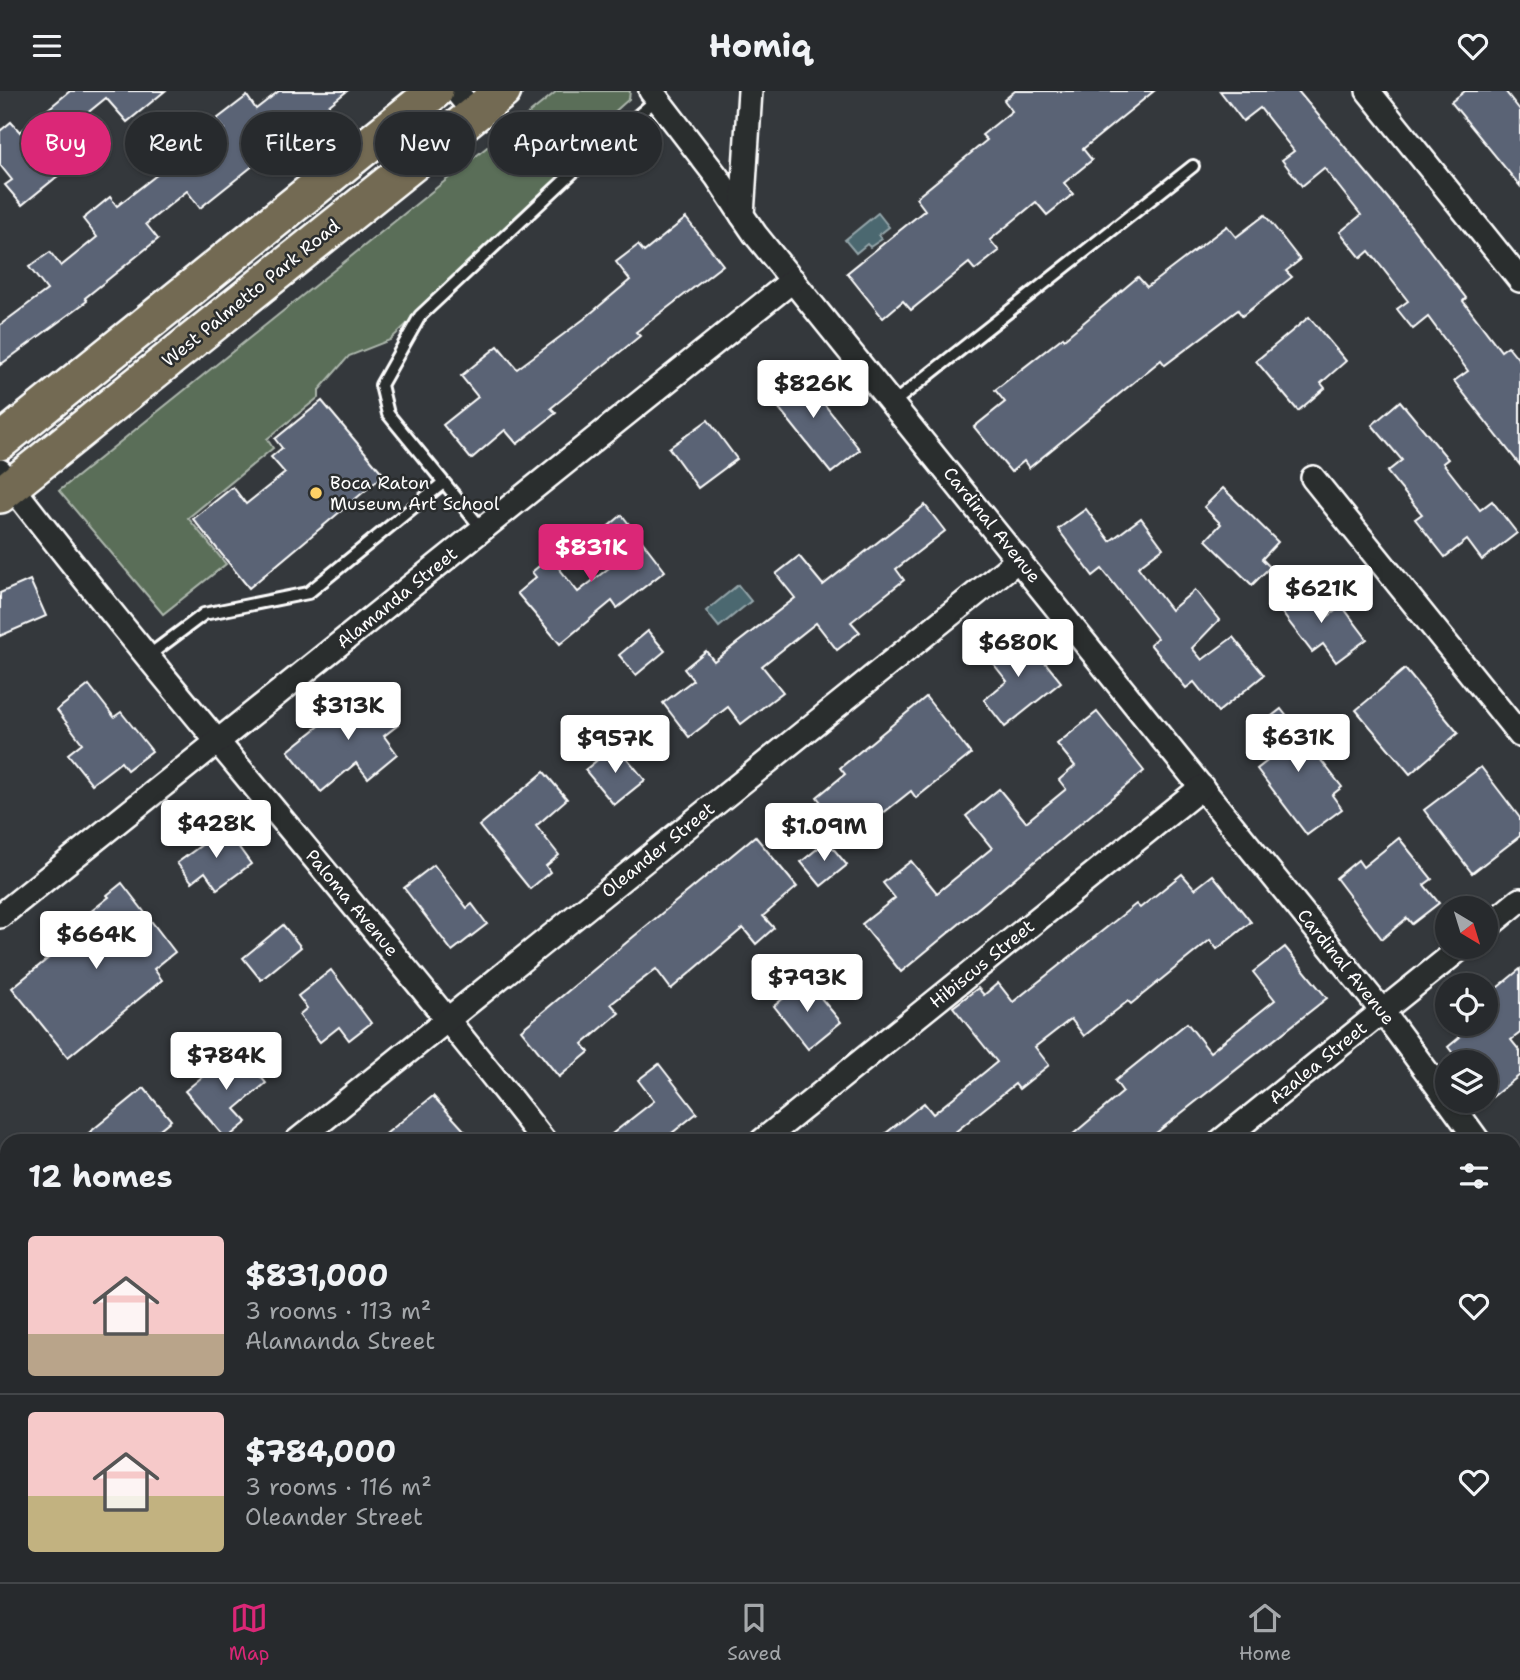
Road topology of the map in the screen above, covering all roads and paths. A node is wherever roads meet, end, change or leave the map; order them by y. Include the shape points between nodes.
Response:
1 (435, 91) edge
2 (503, 91) edge
3 (750, 91) edge
4 (1368, 91) edge
5 (654, 95) edge
6 (465, 102) edge
7 (1193, 166) dead end
8 (742, 215) junction
9 (793, 280) junction
10 (1520, 280) edge
11 (893, 403) junction
12 (0, 442) edge
13 (1313, 478) dead end
14 (443, 483) junction
15 (4, 484) edge
16 (482, 529) junction
17 (1019, 559) junction
18 (148, 656) junction
19 (1520, 736) edge
20 (217, 742) junction
21 (1202, 787) junction
22 (1520, 900) edge
23 (0, 916) edge
24 (1498, 918) edge
25 (1447, 959) edge
26 (1382, 1011) junction
27 (448, 1019) junction
28 (1435, 1082) edge
29 (1458, 1113) edge
30 (306, 1134) edge
31 (538, 1134) edge
32 (771, 1134) edge
33 (1230, 1134) edge
34 (1474, 1134) edge

1 - 12 main road
2 - 6 main road, West Palmetto Park Road
3 - 8 street
4 - 10 street
5 - 8 street, Cardinal Avenue
5 - 14 lane via 420,316 381,385 388,414
6 - 15 main road, West Palmetto Park Road
7 - 11 lane
8 - 9 street, Cardinal Avenue
9 - 11 street, Cardinal Avenue
9 - 16 street, Alamanda Street
11 - 17 street, Cardinal Avenue
13 - 19 street
14 - 16 lane
14 - 18 lane via 309,593 204,614
15 - 18 street, Paloma Avenue
16 - 20 street, Alamanda Street
17 - 21 street, Cardinal Avenue
17 - 27 street, Oleander Street
18 - 20 street, Paloma Avenue
20 - 23 street, Alamanda Street
20 - 27 street, Paloma Avenue
21 - 26 street, Cardinal Avenue
21 - 32 street, Hibiscus Street
22 - 24 street
25 - 26 street, Azalea Street
26 - 28 street, Cardinal Avenue
26 - 33 street, Azalea Street
27 - 30 street, Oleander Street
27 - 31 street, Paloma Avenue
29 - 34 street, Cardinal Avenue

